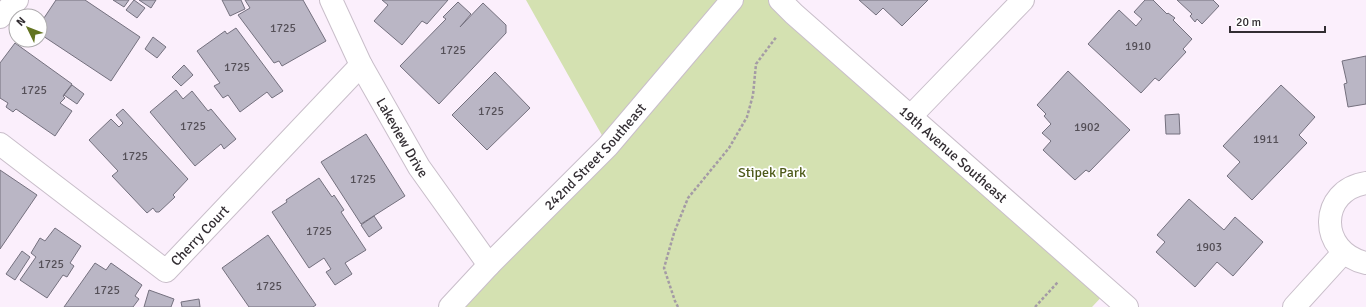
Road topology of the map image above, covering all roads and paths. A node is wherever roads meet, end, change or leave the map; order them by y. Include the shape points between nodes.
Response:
1 (16, 0) edge
2 (330, 0) edge
3 (732, 0) edge
4 (1023, 0) edge
5 (787, 7) edge
6 (0, 17) edge
7 (361, 65) junction
8 (911, 116) junction
9 (0, 144) edge
10 (1366, 183) edge
11 (1343, 253) junction
12 (1076, 263) junction
13 (1366, 263) edge
14 (489, 265) junction
15 (450, 307) edge
16 (678, 307) edge
17 (1035, 307) edge
18 (1127, 307) edge
19 (1294, 307) edge

1 - 6 street
2 - 7 street, Lakeview Drive
3 - 14 street, 242nd Street Southeast via 608,146
4 - 8 street
5 - 8 street, 19th Avenue Southeast
5 - 16 path via 756,64 753,95 747,117 729,148 688,198 674,233 664,268
7 - 9 street, Cherry Court via 166,271
7 - 14 street, Lakeview Drive via 419,167
8 - 12 street, 19th Avenue Southeast
10 - 11 street via 1345,191 1336,201 1330,214 1334,242
11 - 13 street
11 - 19 street
12 - 17 path
12 - 18 street, 19th Avenue Southeast
14 - 15 street, 242nd Street Southeast

